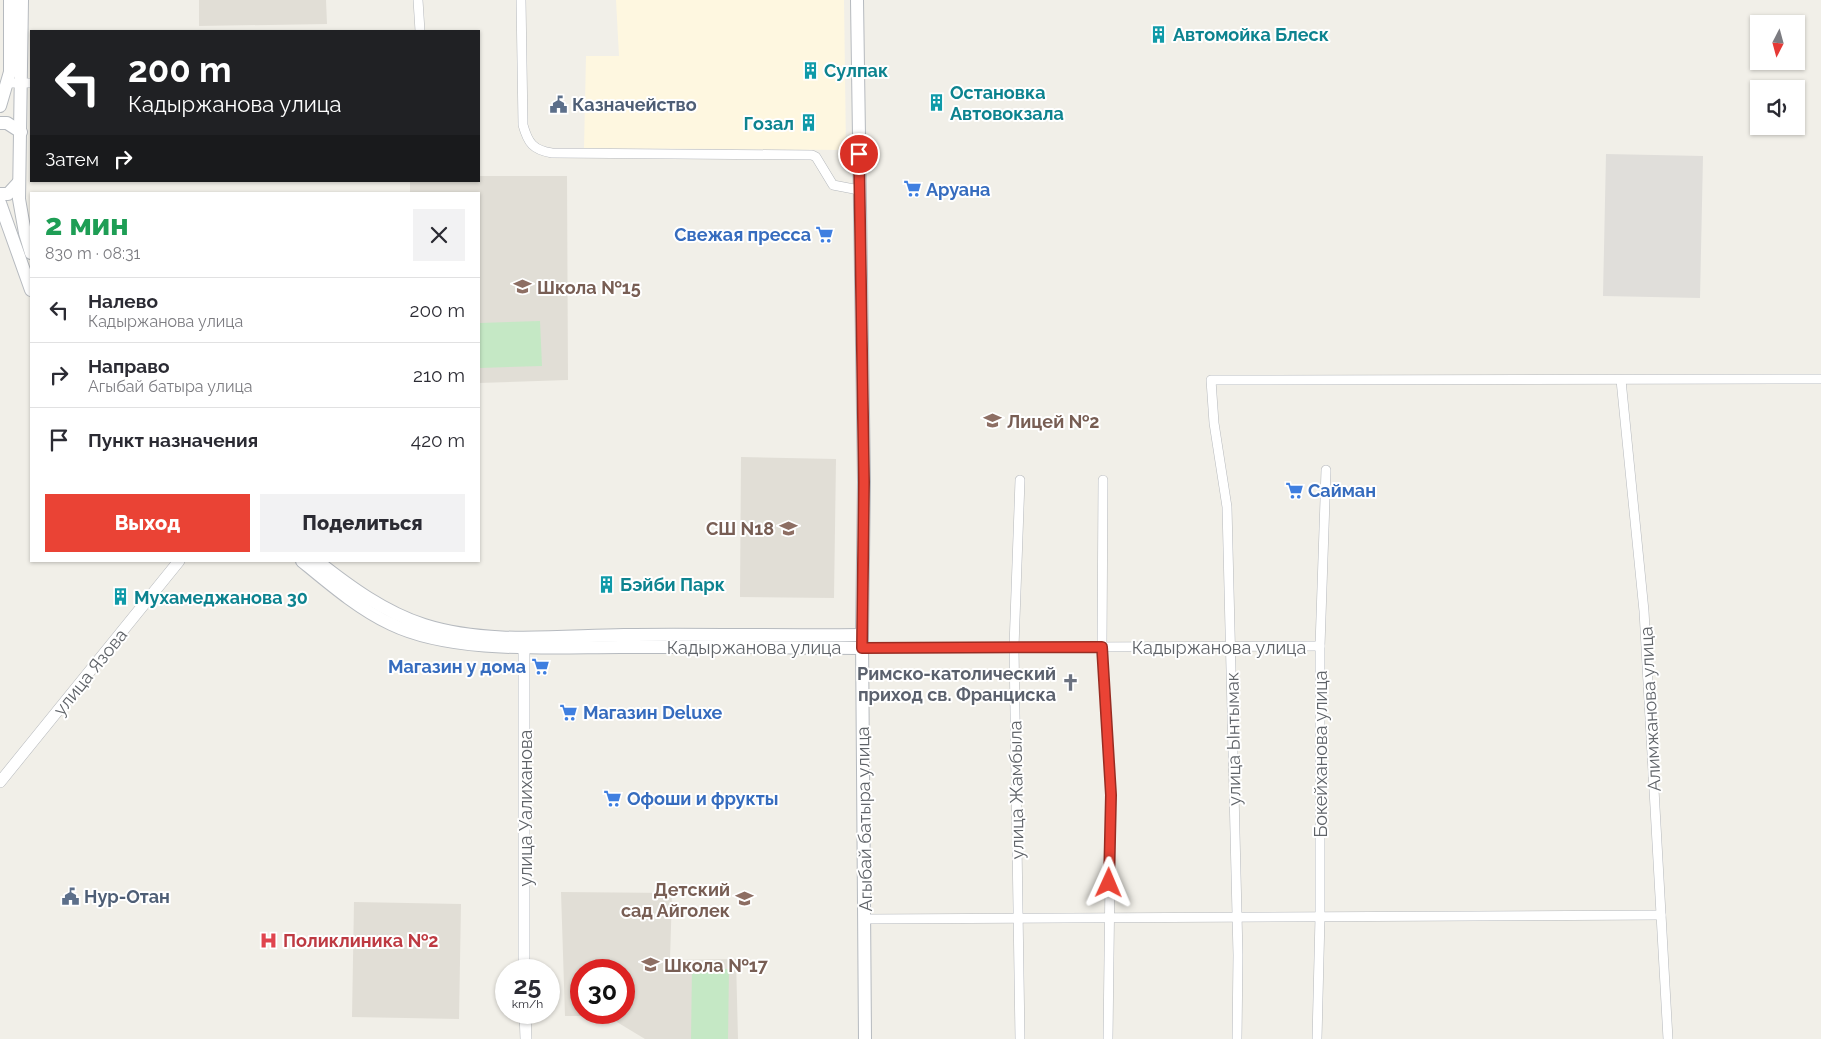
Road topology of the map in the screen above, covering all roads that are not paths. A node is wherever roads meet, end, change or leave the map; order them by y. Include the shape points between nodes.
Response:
1 (10, 0) edge
2 (22, 0) edge
3 (418, 0) edge
4 (521, 0) edge
5 (857, 0) edge
6 (420, 30) edge
7 (7, 83) junction
8 (26, 83) edge
9 (0, 106) edge
10 (0, 123) edge
11 (21, 132) junction
12 (19, 182) junction
13 (859, 190) junction
14 (0, 194) edge
15 (0, 203) edge
16 (30, 250) edge
17 (30, 287) edge
18 (1621, 380) junction
19 (1821, 380) edge
20 (1326, 470) dead end
21 (1020, 480) dead end
22 (1103, 480) dead end
23 (178, 562) edge
24 (303, 562) edge
25 (318, 562) edge
26 (862, 641) junction
27 (524, 642) junction
28 (1320, 646) junction
29 (1102, 647) junction
30 (1014, 648) junction
31 (1232, 648) junction
32 (0, 782) edge
33 (1662, 915) junction
34 (1237, 917) junction
35 (1320, 917) junction
36 (1018, 918) junction
37 (1108, 918) junction
38 (866, 919) junction
39 (524, 959) edge
40 (526, 1024) edge
41 (526, 1039) edge
42 (865, 1039) edge
43 (1020, 1039) edge
44 (1108, 1039) edge
45 (1237, 1039) edge
46 (1317, 1039) edge
47 (1668, 1039) edge

1 - 7 main road via 10,72
2 - 8 main road
3 - 6 street
4 - 13 street via 523,125 535,148 552,153 812,156 816,157 833,186
5 - 13 main road, Агыбай батыра улица
7 - 8 street
7 - 9 main road
8 - 11 main road
10 - 11 main road via 7,123
11 - 12 main road
12 - 14 main road via 8,194
12 - 16 main road
13 - 26 main road, Агыбай батыра улица via 864,482
15 - 17 main road
18 - 19 street
18 - 31 street, улица Ынтымак via 1211,380 1227,507
18 - 33 street, Алимжанова улица via 1644,611
20 - 28 street, Бокейханова улица
21 - 30 street, улица Жамбыла
22 - 29 street
23 - 32 street, улица Язова
24 - 27 main road, Кадыржанова улица via 342,594 392,624 458,642
25 - 27 main road, Кадыржанова улица via 396,614 426,625
26 - 27 main road, Кадыржанова улица
26 - 30 street, Кадыржанова улица
26 - 38 main road, Агыбай батыра улица
27 - 39 street, улица Уалиханова
28 - 31 street, Кадыржанова улица
28 - 35 street, Бокейханова улица
29 - 30 street, Кадыржанова улица
29 - 31 street, Кадыржанова улица
29 - 37 street via 1111,795
30 - 36 street, улица Жамбыла
31 - 34 street, улица Ынтымак
33 - 35 street
33 - 47 street, Алимжанова улица
34 - 35 street
34 - 37 street
34 - 45 street, улица Ынтымак
35 - 46 street, Бокейханова улица
36 - 37 street
36 - 38 street
36 - 43 street, улица Жамбыла
37 - 44 street
38 - 42 main road, Агыбай батыра улица
40 - 41 street

